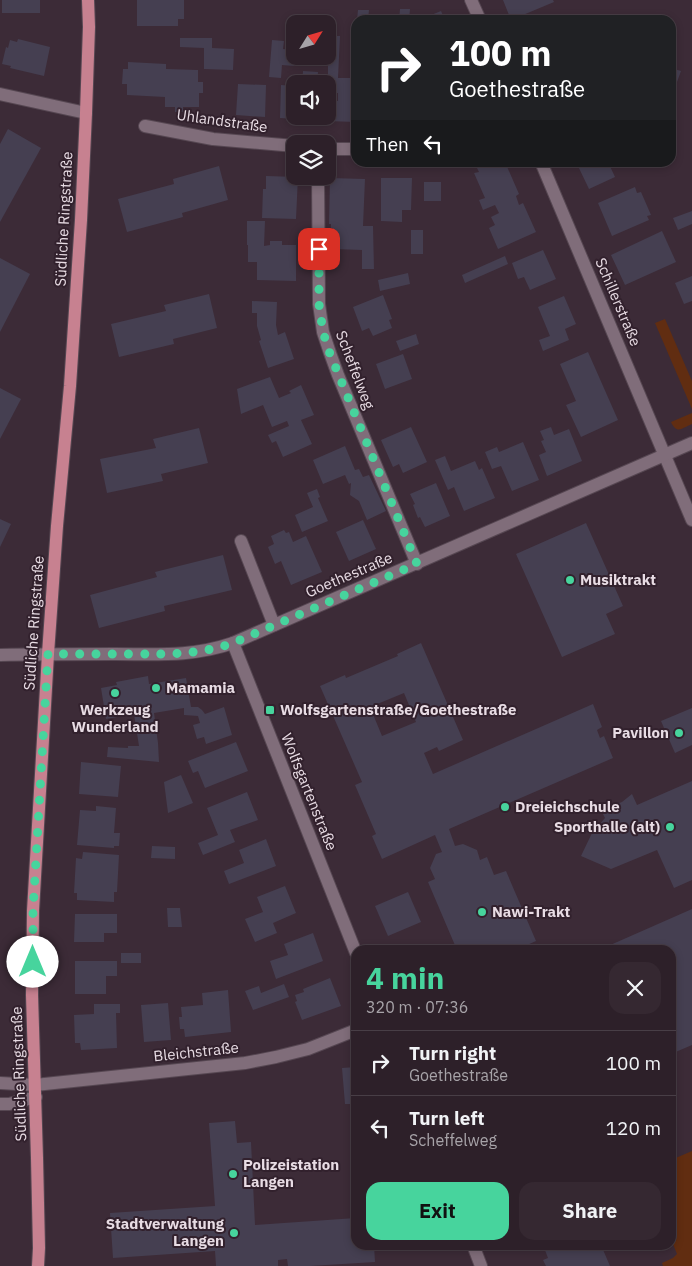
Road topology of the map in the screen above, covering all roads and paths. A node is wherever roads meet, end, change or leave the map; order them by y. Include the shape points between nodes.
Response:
1 (88, 0) edge
2 (472, 0) edge
3 (478, 15) edge
4 (0, 94) edge
5 (86, 113) junction
6 (145, 126) dead end
7 (286, 145) edge
8 (336, 148) edge
9 (351, 149) edge
10 (543, 167) edge
11 (318, 185) edge
12 (692, 443) edge
13 (665, 455) junction
14 (692, 520) edge
15 (241, 541) dead end
16 (417, 564) junction
17 (274, 625) junction
18 (233, 643) junction
19 (48, 654) junction
20 (0, 655) edge
21 (353, 945) edge
22 (351, 1032) edge
23 (0, 1083) edge
24 (36, 1091) junction
25 (0, 1104) edge
26 (39, 1248) junction
27 (474, 1250) edge
28 (38, 1266) edge
29 (42, 1266) edge
30 (481, 1266) edge

1 - 5 main road, Südliche Ringstraße
2 - 3 street
4 - 5 street
5 - 19 main road, Südliche Ringstraße via 70,386
6 - 7 street, Uhlandstraße via 212,139
8 - 9 street
10 - 13 street, Schillerstraße
11 - 16 street, Scheffelweg via 319,304 323,332
12 - 13 street, Goethestraße
13 - 14 street, Schillerstraße
13 - 16 street, Goethestraße
15 - 17 street
16 - 17 street, Goethestraße
17 - 18 street, Goethestraße
18 - 19 street, Goethestraße via 203,652 180,654
18 - 21 street, Wolfsgartenstraße
19 - 20 street, Goethestraße
19 - 24 main road, Südliche Ringstraße via 33,911
22 - 24 street, Bleichstraße via 308,1049 245,1063
23 - 24 street
24 - 25 street via 9,1104
24 - 26 main road, Südliche Ringstraße
26 - 28 main road, Südliche Ringstraße
26 - 29 main road, Südliche Ringstraße
27 - 30 street

